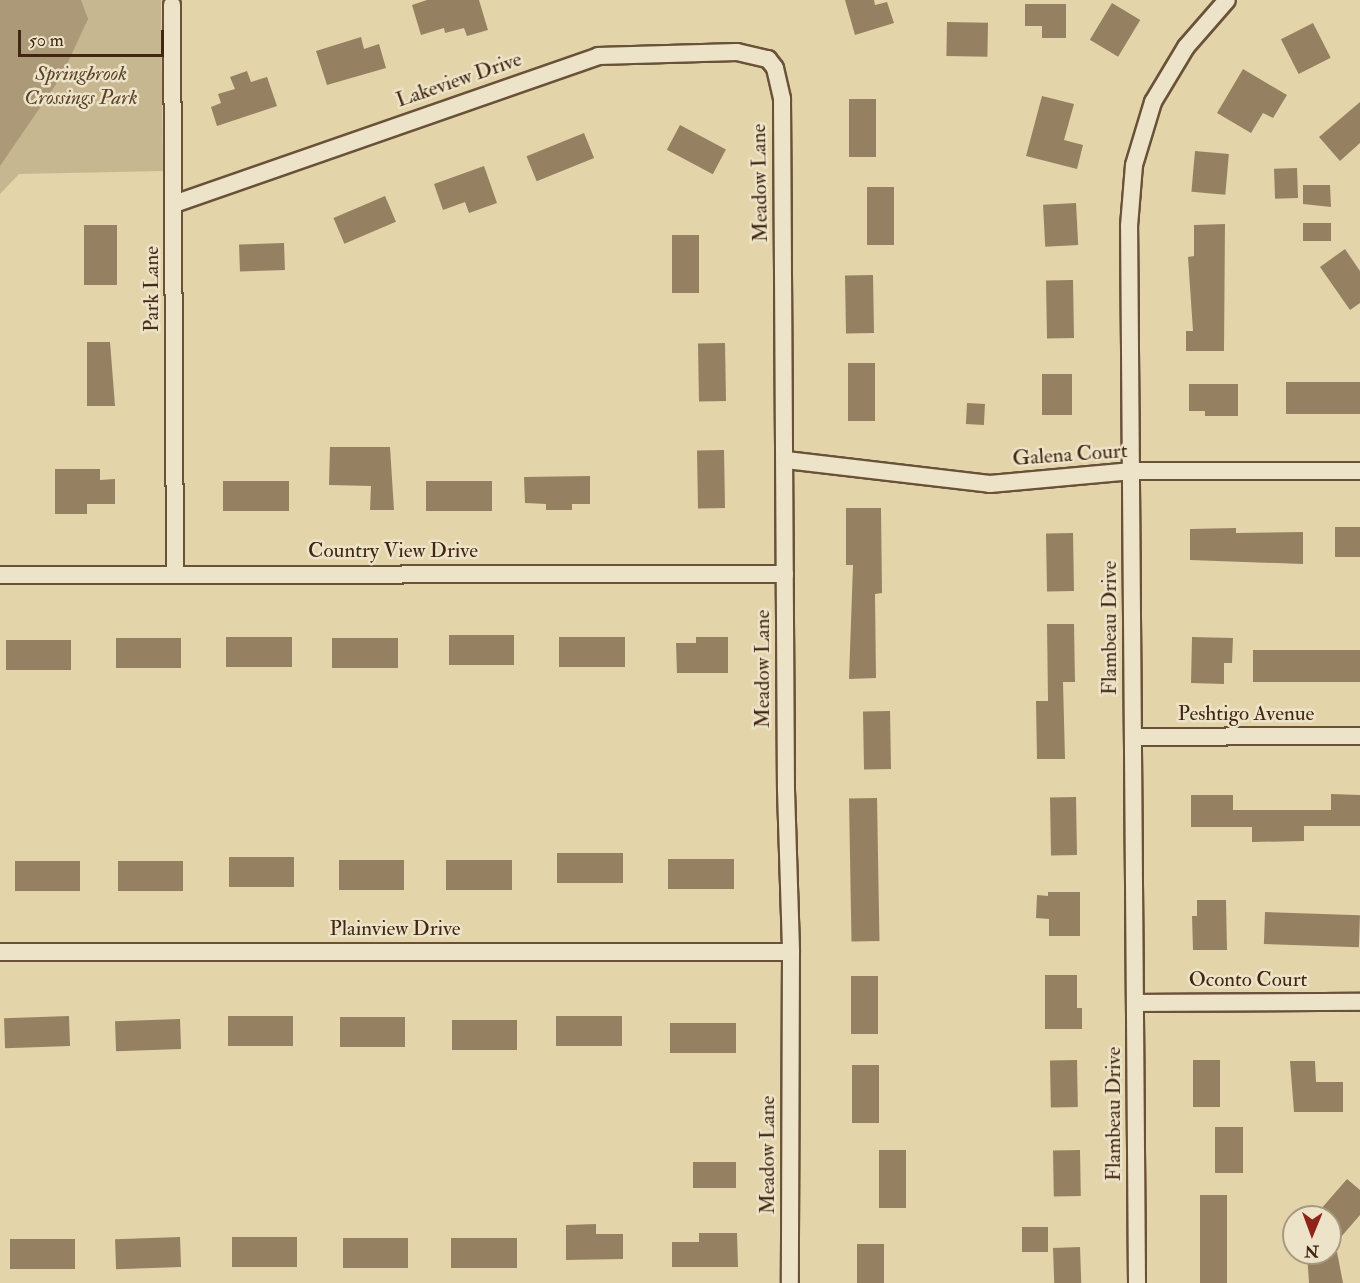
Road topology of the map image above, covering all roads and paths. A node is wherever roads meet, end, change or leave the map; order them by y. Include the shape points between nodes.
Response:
1 (1225, 0) edge
2 (172, 5) dead end
3 (768, 59) joint
4 (174, 204) junction
5 (786, 460) junction
6 (1132, 471) junction
7 (1360, 471) edge
8 (175, 574) junction
9 (785, 574) junction
10 (0, 575) edge
11 (1360, 736) edge
12 (1133, 737) junction
13 (0, 952) edge
14 (791, 952) junction
15 (1360, 1002) edge
16 (1136, 1003) junction
17 (790, 1283) edge
18 (1137, 1283) edge

1 - 6 street, Flambeau Drive via 1185,47 1153,102 1134,165 1129,226
2 - 4 street, Park Lane
3 - 4 street, Lakeview Drive via 737,52 598,56
3 - 5 street, Meadow Lane via 781,80 782,99
4 - 8 street, Park Lane
5 - 6 street, Galena Court via 990,484
5 - 9 street, Meadow Lane
6 - 7 street, Galena Court
6 - 12 street, Flambeau Drive
8 - 9 street, Country View Drive
8 - 10 street, Country View Drive
9 - 14 street, Meadow Lane
11 - 12 street, Peshtigo Avenue
12 - 16 street, Flambeau Drive
13 - 14 street, Plainview Drive
14 - 17 street, Meadow Lane
15 - 16 street, Oconto Court
16 - 18 street, Flambeau Drive

